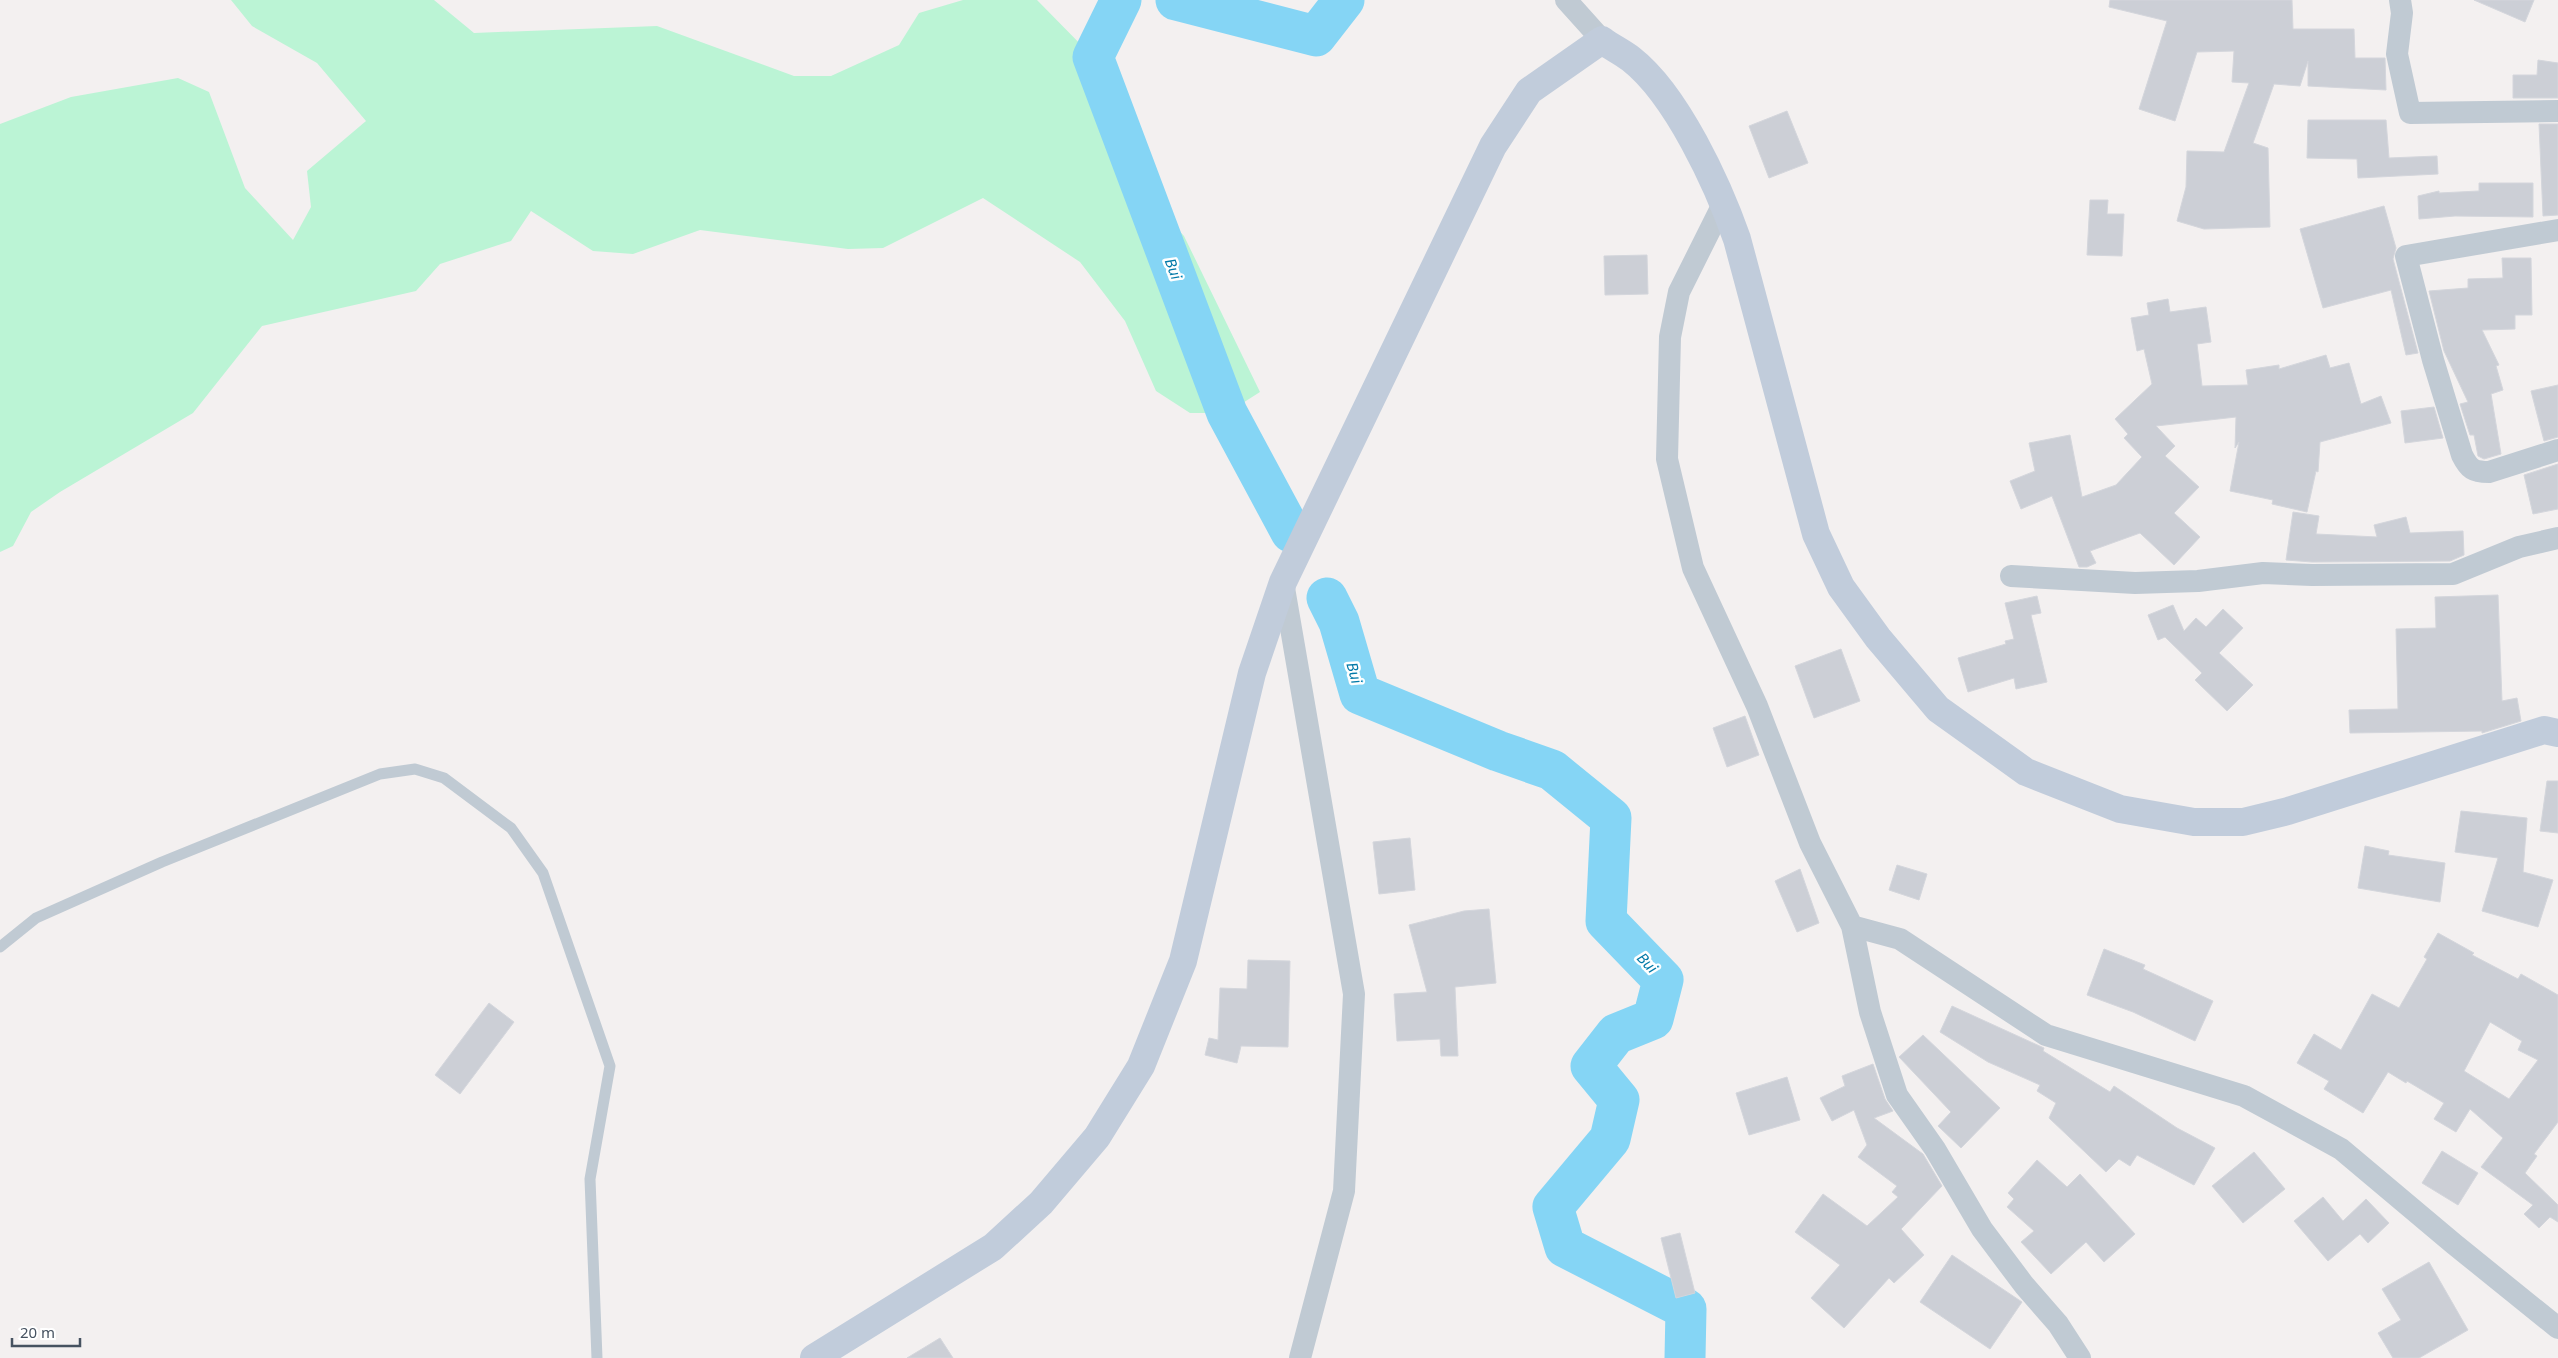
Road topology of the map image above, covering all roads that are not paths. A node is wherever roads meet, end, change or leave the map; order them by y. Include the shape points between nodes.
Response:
1 (1566, 0) edge
2 (2400, 0) edge
3 (1602, 40) junction
4 (2558, 111) edge
5 (1724, 202) junction
6 (2558, 230) edge
7 (2558, 450) edge
8 (2558, 538) edge
9 (2011, 576) dead end
10 (1283, 582) junction
11 (2558, 733) edge
12 (1852, 926) junction
13 (0, 947) edge
14 (2558, 1328) edge
15 (597, 1358) edge
16 (814, 1358) edge
17 (1300, 1358) edge
18 (2080, 1358) edge

1 - 3 street
2 - 4 street via 2402,13 2397,54 2410,113
3 - 5 main road via 1632,60 1663,93
3 - 10 main road via 1529,91 1493,146
5 - 11 main road via 1816,534 1841,587 1878,638 1938,709 2026,772 2120,809 2194,822 2243,822 2288,811 2544,730
5 - 12 street via 1679,292 1670,337 1667,459 1693,568 1757,706 1810,843
6 - 7 street via 2406,256 2432,360 2468,467 2477,472 2489,472
8 - 9 street via 2520,547 2453,574 2263,573 2198,581 2135,583
10 - 16 main road via 1252,674 1183,961 1141,1066 1097,1137 1041,1203 993,1247
10 - 17 street via 1354,994 1344,1191
12 - 14 street via 1900,939 2046,1034 2244,1096 2341,1149
12 - 18 street via 1870,1012 1897,1096 1935,1149 1982,1229 2058,1324
13 - 15 lane via 36,918 162,862 380,774 415,769 444,778 511,828 543,873 610,1066 590,1179

